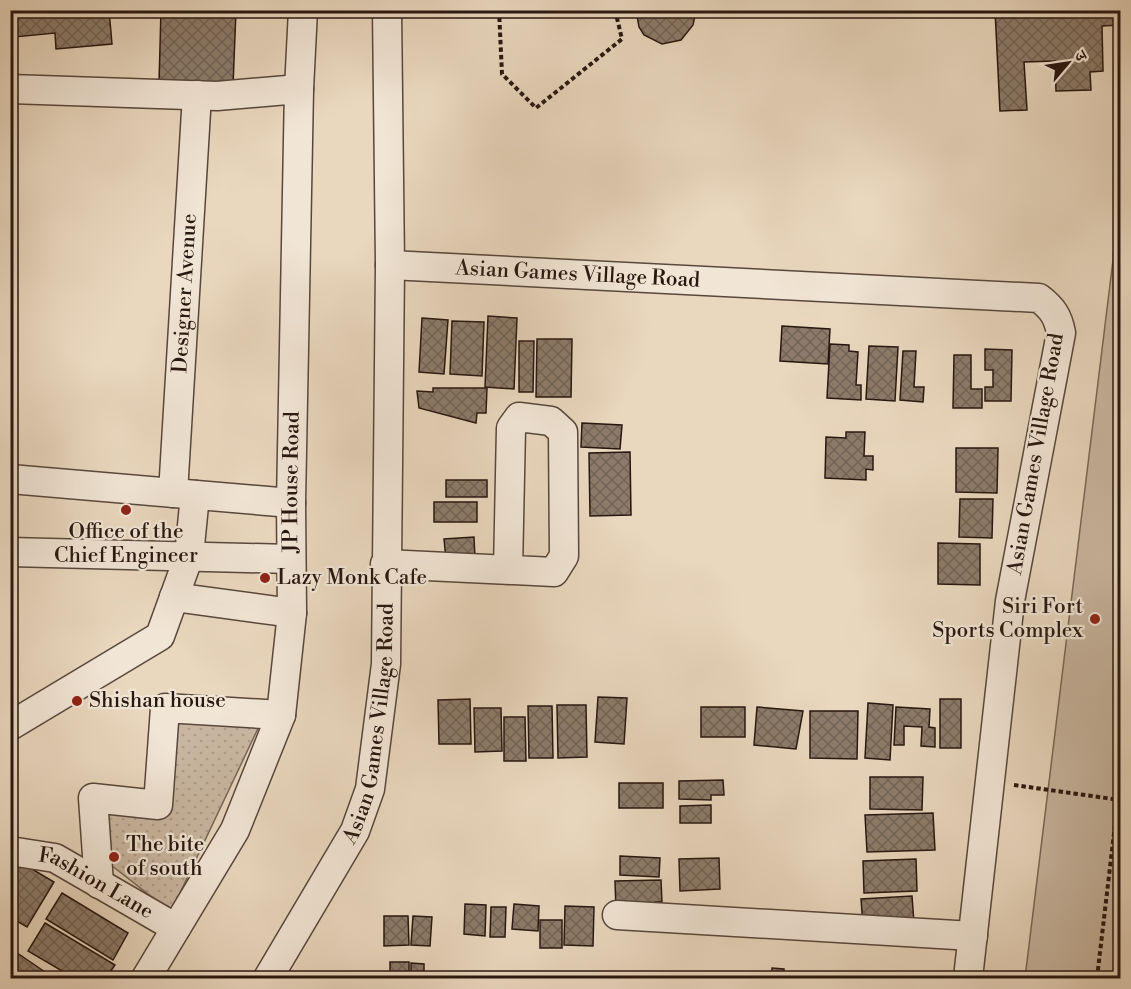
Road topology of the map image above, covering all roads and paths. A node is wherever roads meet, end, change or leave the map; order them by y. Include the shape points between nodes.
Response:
1 (303, 10) edge
2 (387, 10) edge
3 (499, 10) edge
4 (615, 10) edge
5 (10, 89) edge
6 (298, 89) junction
7 (196, 95) junction
8 (390, 265) junction
9 (10, 479) edge
10 (184, 494) junction
11 (291, 503) junction
12 (10, 552) edge
13 (189, 556) junction
14 (290, 559) junction
15 (386, 564) junction
16 (508, 570) junction
17 (174, 597) junction
18 (292, 613) junction
19 (281, 715) junction
20 (10, 726) edge
21 (990, 782) junction
22 (1119, 800) edge
23 (10, 851) edge
24 (99, 884) junction
25 (617, 915) dead end
26 (176, 928) junction
27 (973, 936) junction
28 (146, 978) edge
29 (268, 978) edge
30 (968, 978) edge
31 (1097, 978) edge

1 - 6 street, JP House Road
2 - 8 street, Asian Games Village Road
3 - 4 path via 502,74 536,108 622,39
5 - 7 street
6 - 7 street
6 - 11 street, JP House Road
7 - 10 street, Designer Avenue
8 - 15 street, Asian Games Village Road
8 - 21 street, Asian Games Village Road via 1039,298 1051,307 1061,333 1010,601
9 - 10 street
10 - 11 street
10 - 13 street, Designer Avenue
11 - 14 street, JP House Road
12 - 13 street
13 - 14 street
13 - 17 street, Designer Avenue
14 - 18 street, JP House Road
15 - 16 street
15 - 29 street, Asian Games Village Road via 386,664 370,789 355,831
16 - 16 street via 554,572 564,556 562,432 551,421 519,417 511,428
17 - 18 street
17 - 20 street, Designer Avenue via 160,636
18 - 19 street, JP House Road
19 - 24 street via 165,708 158,805 93,798
19 - 26 street, JP House Road via 235,830
21 - 22 path
21 - 27 street, Asian Games Village Road
22 - 31 path
23 - 24 street, Fashion Lane via 55,858
24 - 26 street, Fashion Lane
25 - 27 street
26 - 28 street, JP House Road
27 - 30 street, Asian Games Village Road

